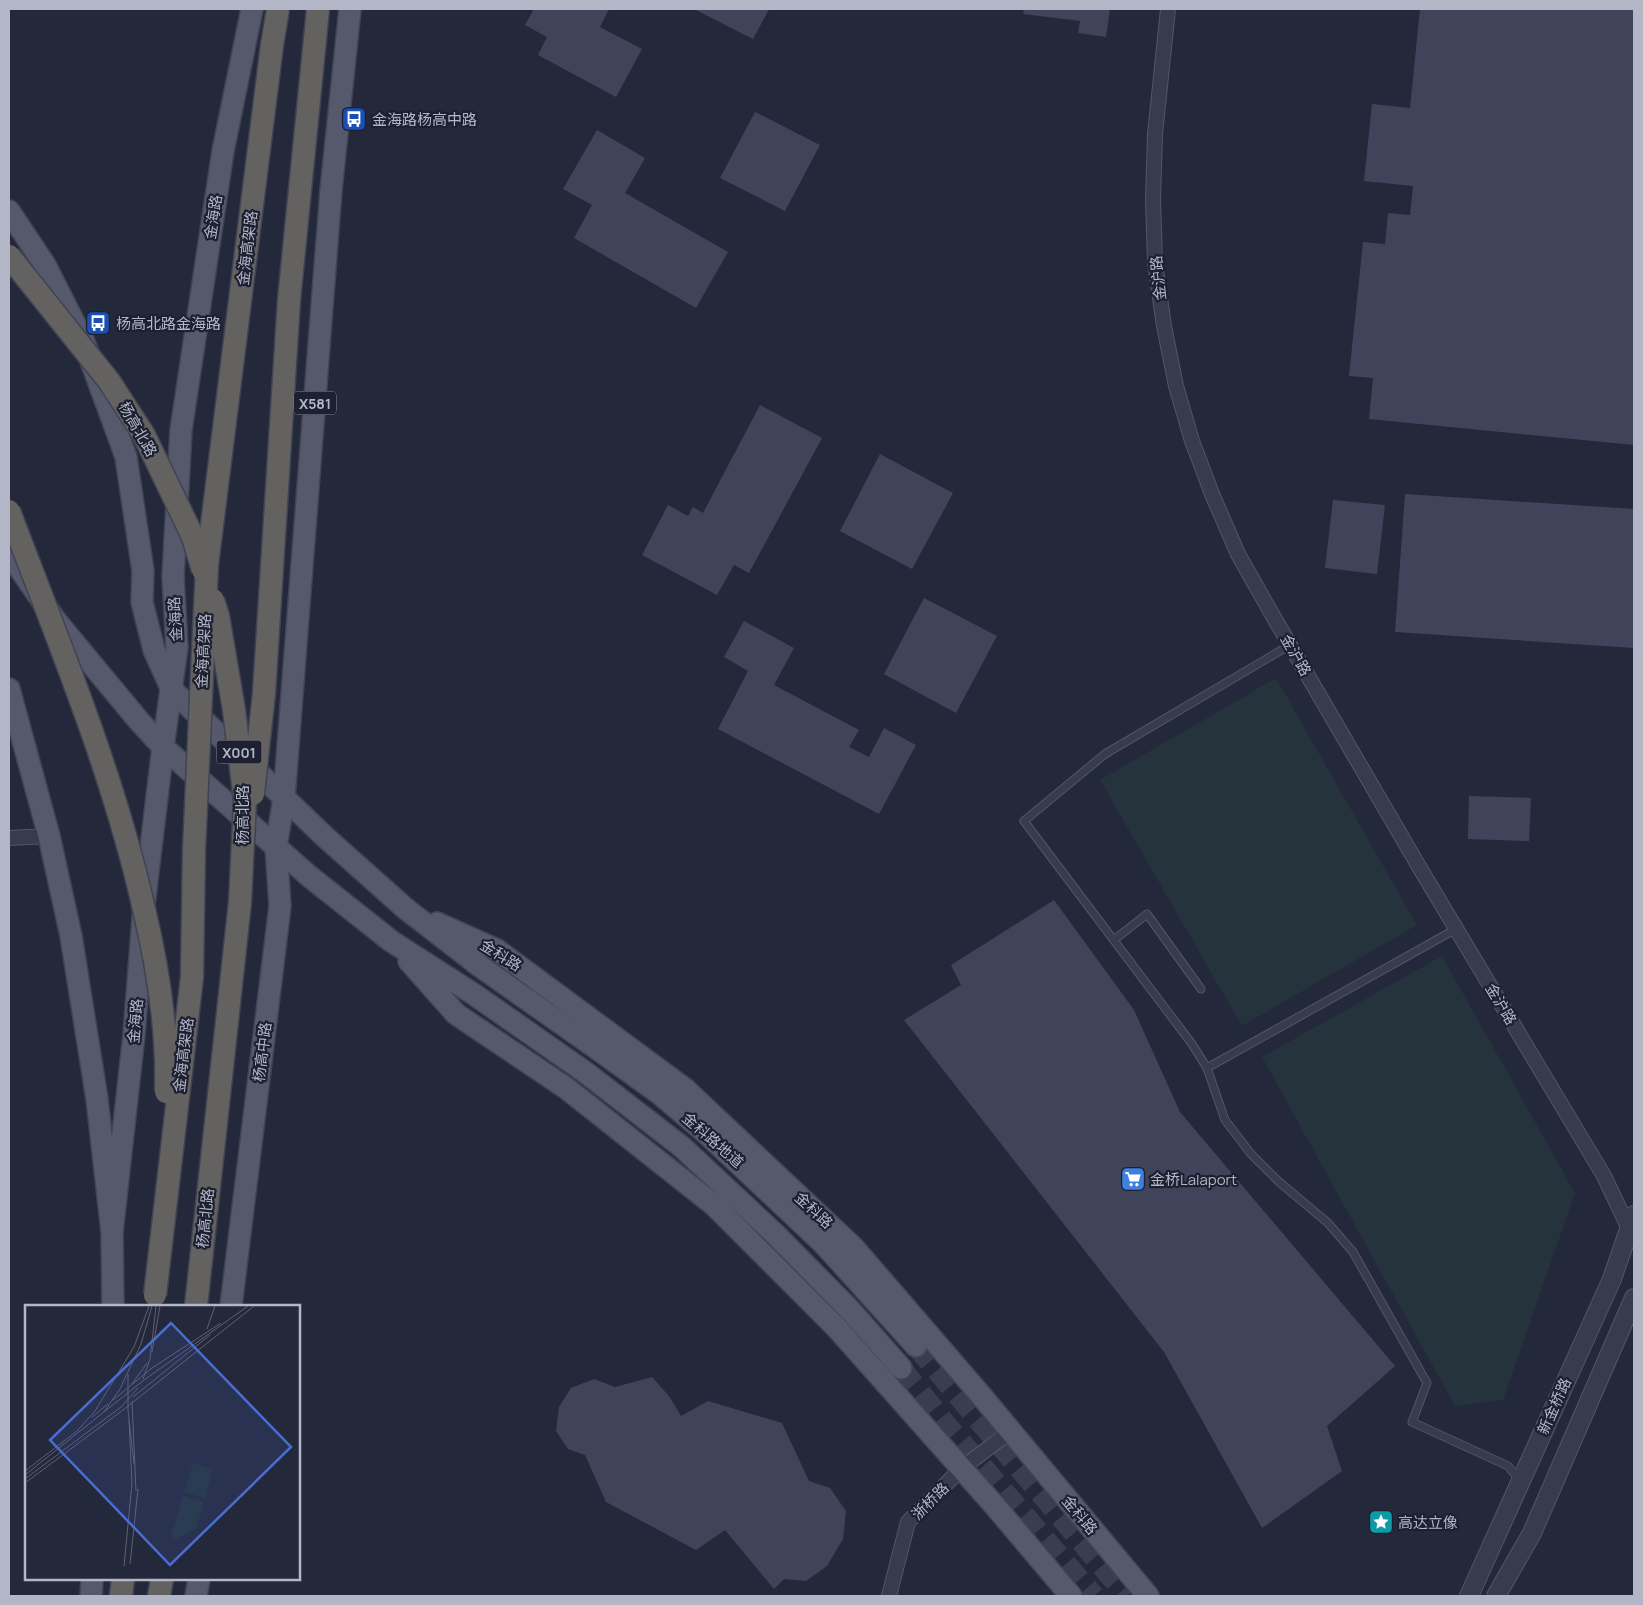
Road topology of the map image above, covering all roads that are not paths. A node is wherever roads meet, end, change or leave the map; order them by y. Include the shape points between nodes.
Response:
1 (252, 9) edge
2 (278, 9) edge
3 (318, 9) edge
4 (350, 9) edge
5 (1168, 9) edge
6 (9, 211) edge
7 (9, 256) edge
8 (9, 511) edge
9 (9, 553) edge
10 (1290, 645) junction
11 (9, 689) edge
12 (172, 690) junction
13 (163, 747) junction
14 (284, 798) junction
15 (49, 836) junction
16 (9, 838) edge
17 (276, 847) junction
18 (240, 902) junction
19 (406, 909) junction
20 (1456, 929) junction
21 (1114, 940) junction
22 (391, 941) junction
23 (481, 967) joint
24 (1201, 989) dead end
25 (1207, 1068) junction
26 (1633, 1228) edge
27 (112, 1232) junction
28 (1634, 1298) edge
29 (154, 1301) edge
30 (113, 1305) edge
31 (196, 1305) edge
32 (231, 1305) edge
33 (916, 1346) tunnel mouth
34 (901, 1368) tunnel mouth
35 (1011, 1431) junction
36 (962, 1468) junction
37 (1520, 1481) junction
38 (92, 1580) edge
39 (123, 1580) edge
40 (162, 1580) edge
41 (199, 1580) edge
42 (91, 1596) edge
43 (121, 1596) edge
44 (159, 1596) edge
45 (196, 1596) edge
46 (889, 1596) edge
47 (1071, 1596) edge
48 (1148, 1596) edge
49 (1469, 1596) edge
50 (1496, 1596) edge

1 - 12 main road, 金海路 via 223,151 181,430 173,577 177,647
2 - 29 highway, 金海高架路, bridge via 207,565 194,850 192,977
3 - 18 highway, bridge via 289,300 264,693
4 - 14 main road, X581 via 331,190
5 - 10 street, 金沪路 via 1155,134 1153,199 1155,262 1164,326 1176,386 1212,494 1238,554
6 - 12 main road, 杨高北路 via 45,265 84,342 126,457 143,571 142,602 154,650
7 - 18 highway, 杨高北路 / X001, bridge via 114,388 144,435 193,537 218,616 234,710 245,801
8 - 29 highway, bridge via 112,790 132,856 153,948 165,1025 167,1080
9 - 13 main road via 56,621
10 - 20 street, 金沪路
10 - 21 lane via 1104,754 1024,821
11 - 15 main road
12 - 13 main road, 金海路
12 - 14 main road, 金科路
13 - 17 main road
13 - 27 main road, 金海路
14 - 17 main road, 杨高中路
14 - 19 main road, 金科路
15 - 16 street
15 - 27 main road via 71,936 98,1099
17 - 22 main road
17 - 32 main road, 杨高中路 via 280,906
18 - 31 highway, 杨高北路 / X001, bridge
19 - 23 main road, 金科路
19 - 35 main road, 金科路 via 497,950 685,1089 854,1248
20 - 25 lane
20 - 26 street, 金沪路
21 - 24 lane via 1147,914
21 - 25 lane
22 - 34 main road, 金科路地道 via 475,994 585,1072 682,1147 789,1248
22 - 36 main road via 456,1014 566,1088 714,1205 836,1327
23 - 33 main road, 金科路地道 via 660,1094 706,1133 823,1243
25 - 37 lane via 1225,1120 1251,1154 1328,1224 1353,1252 1427,1383 1412,1422 1508,1466
26 - 37 street, 新金桥路
27 - 30 main road
28 - 50 street, 新金桥路 via 1532,1533
35 - 36 street, 浙桥路
35 - 48 main road, 金科路
36 - 46 street, 浙桥路 via 908,1522
36 - 47 main road
37 - 49 street, 新金桥路
38 - 42 main road
39 - 43 highway
40 - 44 highway
41 - 45 main road

